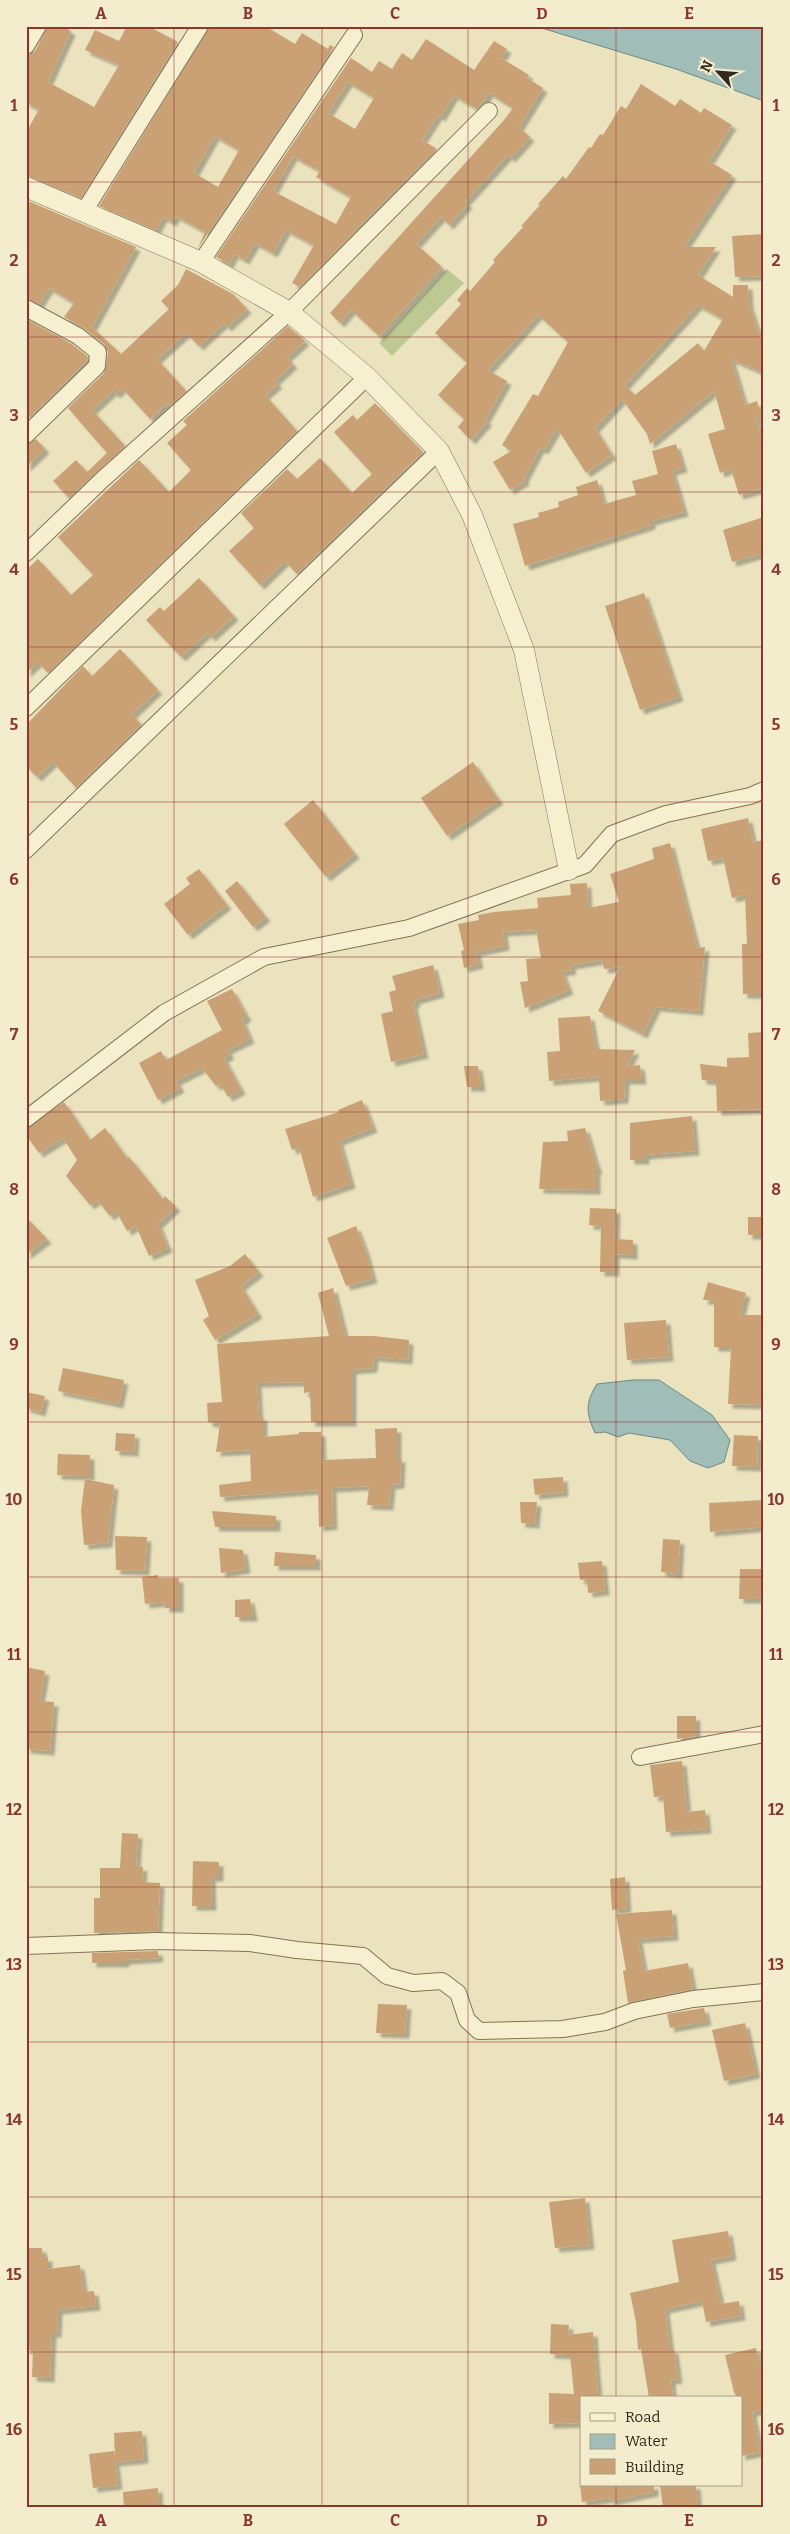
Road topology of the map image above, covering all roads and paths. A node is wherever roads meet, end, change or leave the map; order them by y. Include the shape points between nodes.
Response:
1 (38, 26) edge
2 (200, 26) edge
3 (354, 35) dead end
4 (26, 46) edge
5 (489, 111) dead end
6 (26, 187) edge
7 (83, 213) junction
8 (201, 262) junction
9 (26, 308) edge
10 (289, 312) junction
11 (367, 377) junction
12 (26, 435) edge
13 (439, 451) junction
14 (26, 552) edge
15 (26, 708) edge
16 (764, 790) edge
17 (26, 850) edge
18 (569, 870) junction
19 (26, 1119) edge
20 (764, 1734) edge
21 (640, 1757) dead end
22 (26, 1946) edge
23 (764, 1992) edge

1 - 4 street
2 - 7 street
3 - 8 street
5 - 10 street
6 - 7 street
7 - 8 street
8 - 10 street
9 - 12 street via 78,336 98,352 97,366
10 - 11 street
10 - 14 street
11 - 13 street
11 - 15 street
13 - 17 street
13 - 18 street via 472,515 524,650
16 - 18 street via 666,814 612,834 585,865
18 - 19 street via 409,928 264,957 164,1013
20 - 21 street
22 - 23 street via 211,1941 363,1956 387,1976 413,1983 442,1981 458,1993 467,2020 479,2032 563,2029 693,1999

